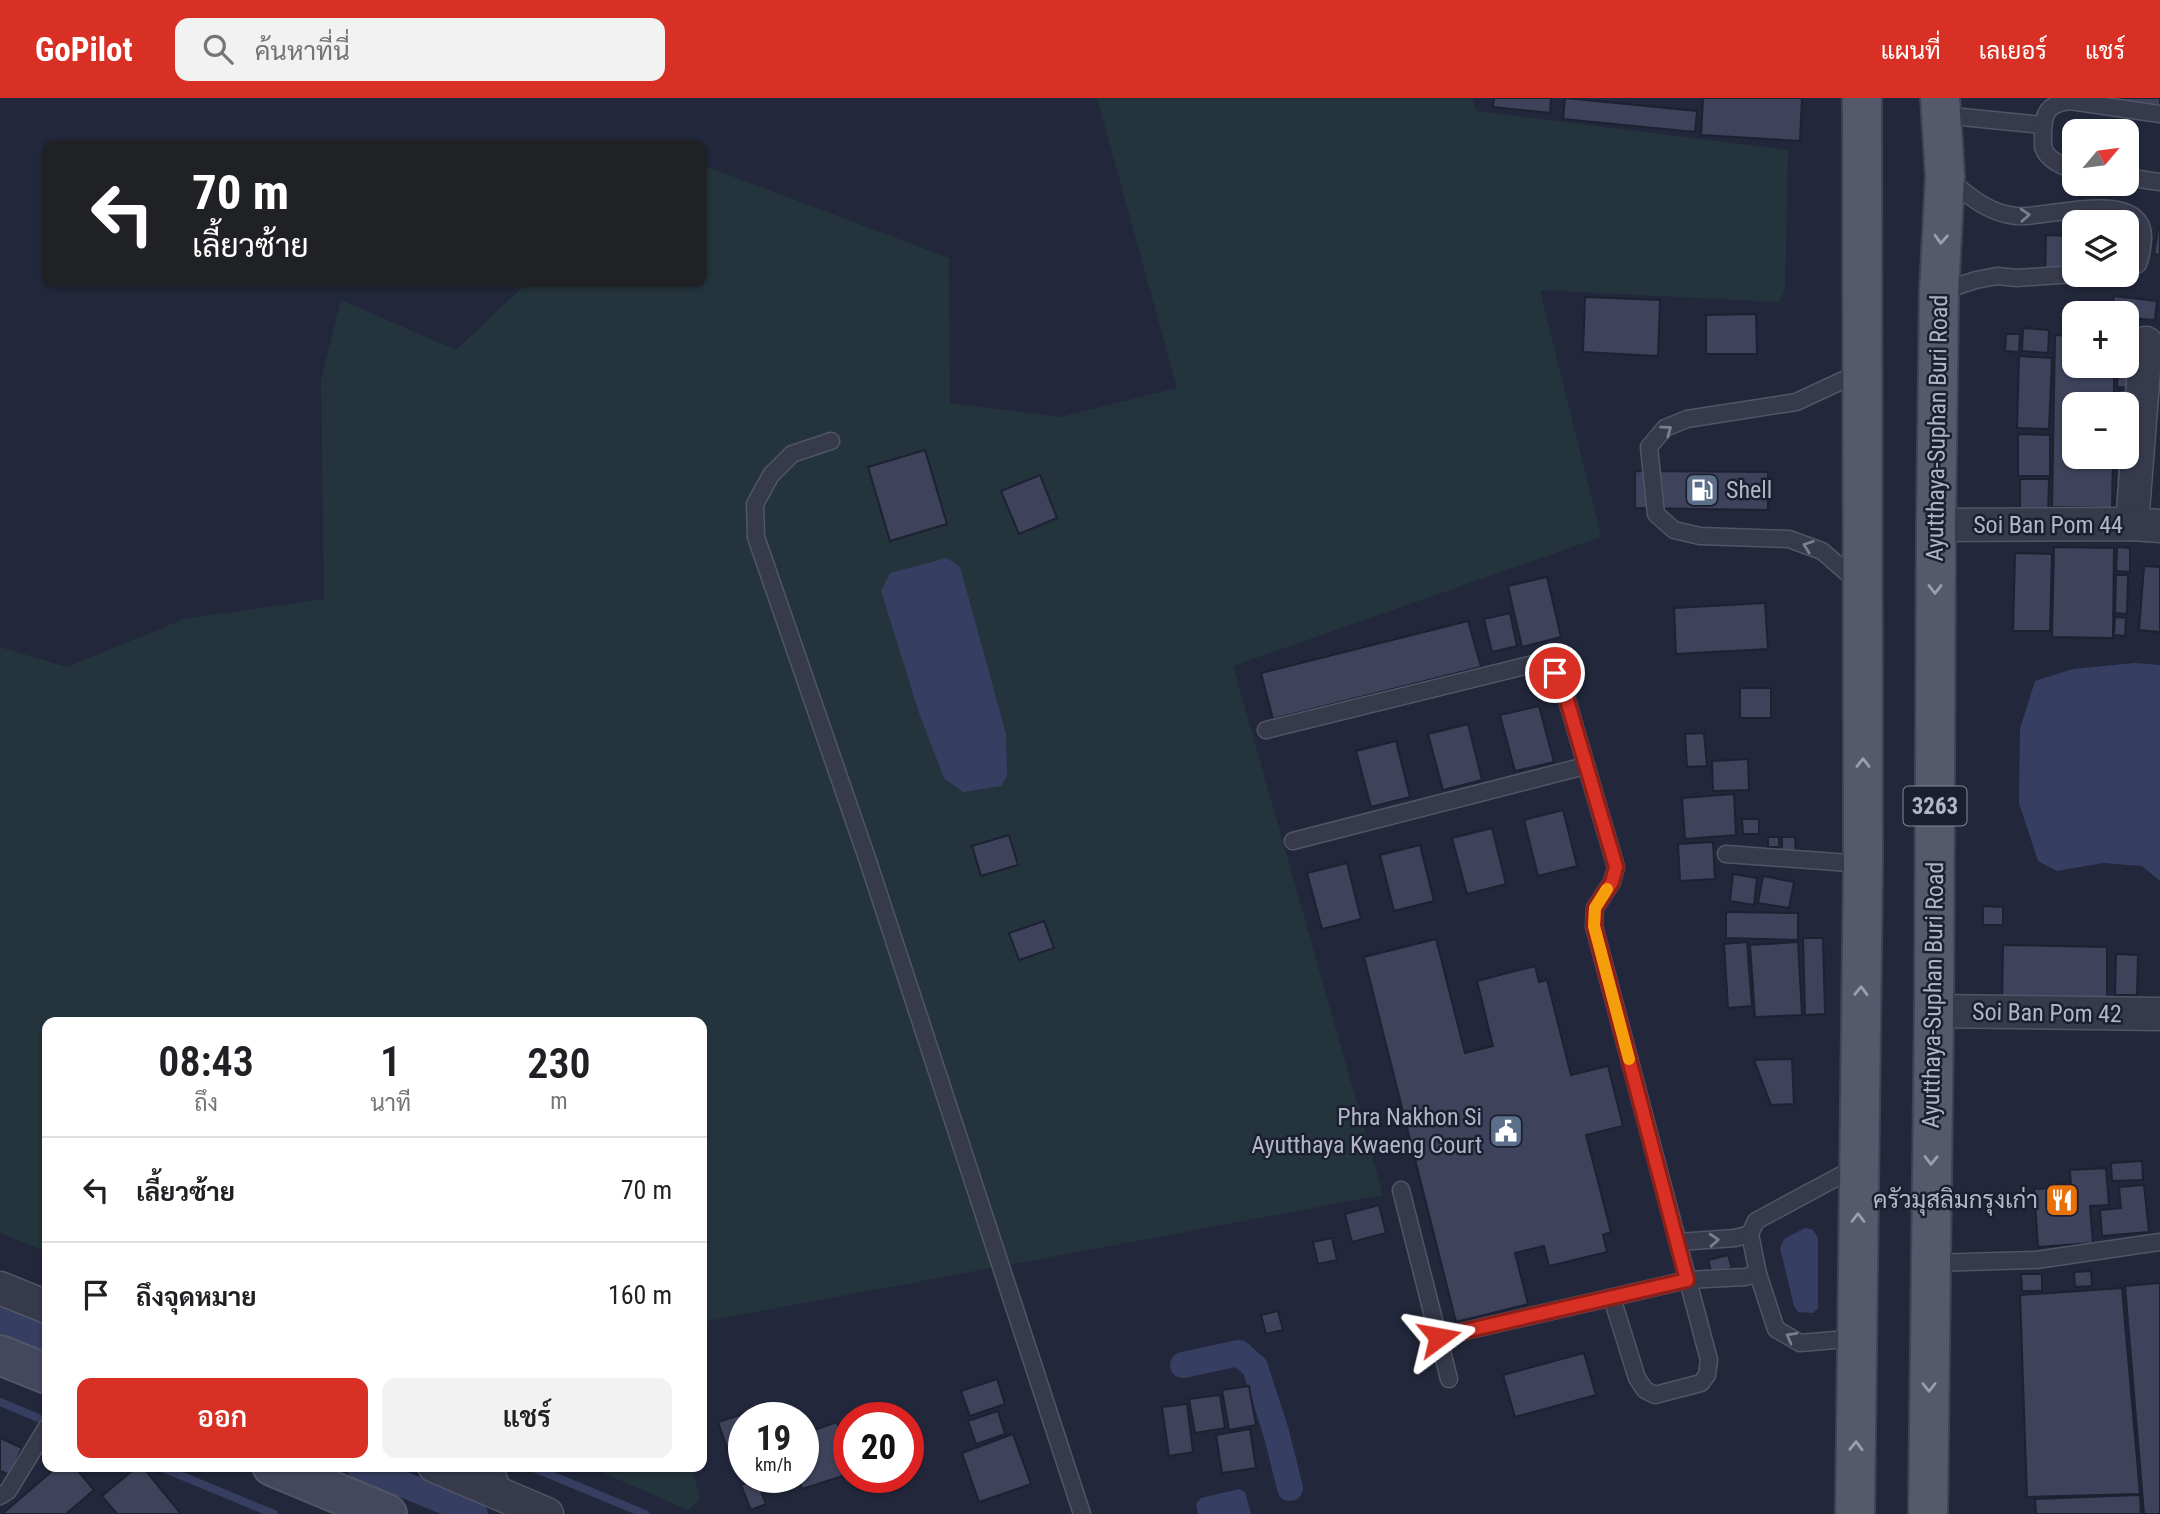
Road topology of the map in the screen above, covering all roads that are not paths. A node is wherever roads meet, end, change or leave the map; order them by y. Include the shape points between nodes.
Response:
1 (1862, 98) edge
2 (1940, 106) edge
3 (2160, 114) edge
4 (2043, 125) junction
5 (2062, 165) edge
6 (1945, 176) junction
7 (2139, 179) edge
8 (2160, 182) edge
9 (2079, 210) edge
10 (2126, 210) edge
11 (2062, 212) edge
12 (2139, 222) edge
13 (2139, 262) edge
14 (2062, 275) edge
15 (1939, 292) junction
16 (2146, 343) dead end
17 (1864, 371) junction
18 (831, 441) dead end
19 (1936, 525) junction
20 (2146, 525) edge
21 (1862, 586) junction
22 (1266, 730) dead end
23 (1585, 766) junction
24 (1293, 841) dead end
25 (1726, 854) dead end
26 (1863, 864) junction
27 (1934, 1011) junction
28 (2160, 1014) edge
29 (1858, 1166) junction
30 (1401, 1191) dead end
31 (1750, 1234) junction
32 (1678, 1242) junction
33 (2160, 1242) edge
34 (1930, 1263) junction
35 (1758, 1274) junction
36 (1687, 1280) junction
37 (0, 1288) edge
38 (1612, 1298) junction
39 (42, 1305) edge
40 (1439, 1337) junction
41 (1858, 1338) junction
42 (0, 1355) edge
43 (42, 1372) edge
44 (1448, 1380) dead end
45 (42, 1434) edge
46 (286, 1472) edge
47 (445, 1472) edge
48 (3, 1491) edge
49 (497, 1497) edge
50 (387, 1514) edge
51 (547, 1514) edge
52 (1082, 1514) edge
53 (1855, 1514) edge
54 (1928, 1514) edge

1 - 17 main road
2 - 4 lane
2 - 6 main road, Ayutthaya-Suphan Buri Road / 3263
3 - 4 lane via 2057,102 2047,109
4 - 5 lane via 2043,147
6 -> 11 lane via 1995,212 2018,217
6 -> 15 main road, Ayutthaya-Suphan Buri Road / 3263
7 - 8 lane
9 -> 10 lane
12 -> 13 lane via 2143,228
14 - 15 lane via 1997,276
15 - 19 main road, Ayutthaya-Suphan Buri Road / 3263
16 - 20 street
17 - 21 main road
21 -> 17 lane via 1822,551 1789,539 1700,536 1674,530 1656,514 1649,447 1665,428 1686,419 1796,402
18 - 52 lane via 792,454 772,475 755,503 756,537 868,861
19 - 20 street, Soi Ban Pom 44
19 -> 27 main road, Ayutthaya-Suphan Buri Road / 3263
26 -> 21 main road
22 - 23 lane via 1541,662 1555,673 1564,690
23 - 24 lane
23 - 32 lane via 1616,867 1595,908 1594,926
25 - 26 lane
29 -> 26 main road
27 - 28 street, Soi Ban Pom 42
27 -> 34 main road, Ayutthaya-Suphan Buri Road / 3263
29 - 31 lane via 1756,1221
41 -> 29 main road
30 - 40 lane
32 -> 31 lane
31 - 35 lane
32 - 36 lane
33 - 34 lane via 2036,1260
34 -> 54 main road, Ayutthaya-Suphan Buri Road / 3263
35 - 36 lane
41 -> 35 lane via 1800,1343 1776,1329
36 - 38 lane
36 - 38 lane via 1709,1360 1707,1375 1701,1383 1655,1395 1637,1378
37 - 39 street
38 - 40 lane
40 - 44 lane
53 -> 41 main road
42 - 43 main road
45 - 48 lane
46 - 50 main road
47 - 49 street
49 - 51 street

